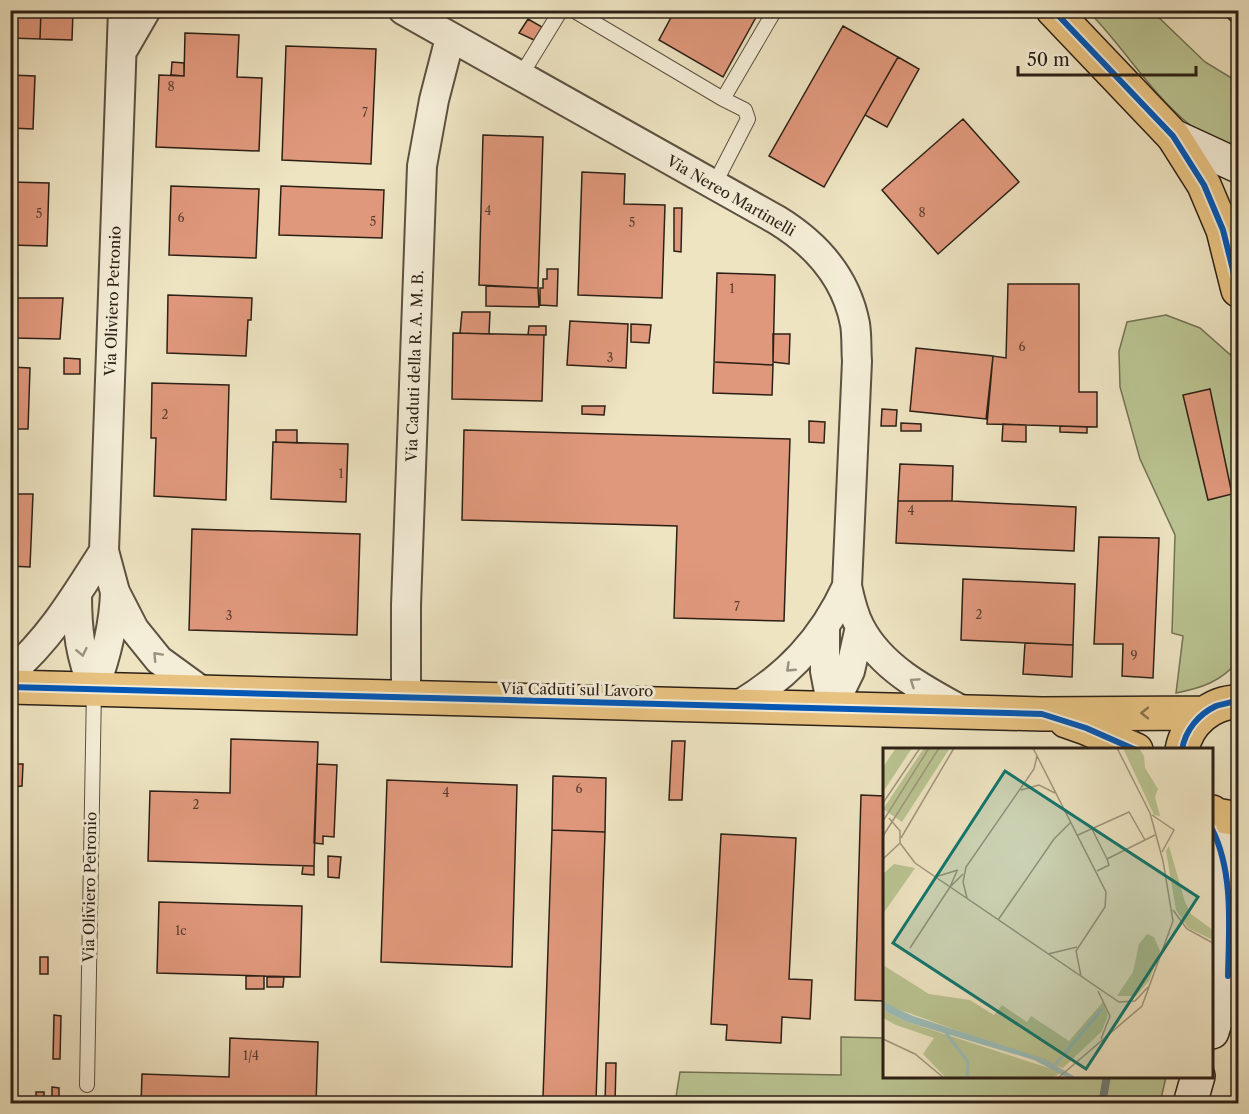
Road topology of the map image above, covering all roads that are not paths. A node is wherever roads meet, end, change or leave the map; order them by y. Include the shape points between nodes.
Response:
1 (123, 10) edge
2 (146, 10) edge
3 (403, 10) edge
4 (561, 10) edge
5 (573, 10) edge
6 (775, 10) edge
7 (1053, 10) edge
8 (450, 38) junction
9 (123, 50) junction
10 (520, 77) junction
11 (723, 99) junction
12 (1173, 135) junction
13 (1239, 166) edge
14 (714, 185) junction
15 (1231, 221) edge
16 (1239, 290) edge
17 (104, 551) junction
18 (847, 586) junction
19 (115, 592) junction
20 (77, 594) junction
21 (860, 627) junction
22 (825, 628) junction
23 (10, 673) edge
24 (10, 687) edge
25 (94, 689) junction
26 (202, 692) junction
27 (406, 697) junction
28 (1237, 701) edge
29 (737, 706) junction
30 (832, 708) junction
31 (965, 712) junction
32 (1204, 713) junction
33 (1042, 714) junction
34 (1131, 748) edge
35 (1183, 748) edge
36 (1213, 813) edge
37 (1239, 819) edge
38 (1213, 832) edge
39 (1239, 945) edge
40 (1228, 976) junction
41 (1213, 1028) edge
42 (1198, 1078) edge
43 (87, 1084) dead end
44 (1190, 1104) edge

1 - 9 street, Via Oliviero Petronio
2 - 9 street, Via Oliviero Petronio
3 - 8 street, Via Nereo Martinelli
4 - 10 lane
5 - 11 lane
6 - 11 lane
7 - 12 main road
8 - 10 street, Via Nereo Martinelli
8 - 27 street, Via Caduti della R. A. M. B. via 422,166
9 - 17 street, Via Oliviero Petronio
10 - 14 street, Via Nereo Martinelli
11 - 14 lane via 746,110 748,119
12 - 13 main road
12 - 15 main road
14 - 18 street, Via Nereo Martinelli via 800,234 829,265 847,299 855,324 857,361
15 - 16 main road
17 - 19 street, Via Oliviero Petronio
17 - 20 street, Via Oliviero Petronio
18 - 21 street, Via Nereo Martinelli
18 - 22 street, Via Nereo Martinelli
19 - 25 street, Via Oliviero Petronio via 110,641
26 -> 19 street, Via Oliviero Petronio via 159,660 134,629
20 - 23 street, Via Oliviero Petronio via 43,641
20 -> 25 street, Via Oliviero Petronio via 77,628
21 - 30 street via 850,671
31 -> 21 street, Via Nereo Martinelli via 899,672
22 -> 29 street, Via Nereo Martinelli via 787,672
22 - 30 street via 825,671
24 - 25 main road, Via Caduti sul Lavoro
25 - 26 main road, Via Caduti sul Lavoro
25 - 43 lane, Via Oliviero Petronio
26 - 27 main road, Via Caduti sul Lavoro
27 - 29 main road, Via Caduti sul Lavoro
28 - 32 main road
29 - 30 main road, Via Caduti sul Lavoro
30 - 31 main road, Via Caduti sul Lavoro
31 - 33 main road, Via Caduti sul Lavoro
32 -> 33 main road, Via Caduti sul Lavoro
32 - 35 main road via 1190,728
33 - 34 main road, Via Caduti sul Lavoro
36 - 37 main road
38 - 40 main road via 1224,862 1229,914
39 - 40 main road
40 - 41 main road
42 - 44 main road

